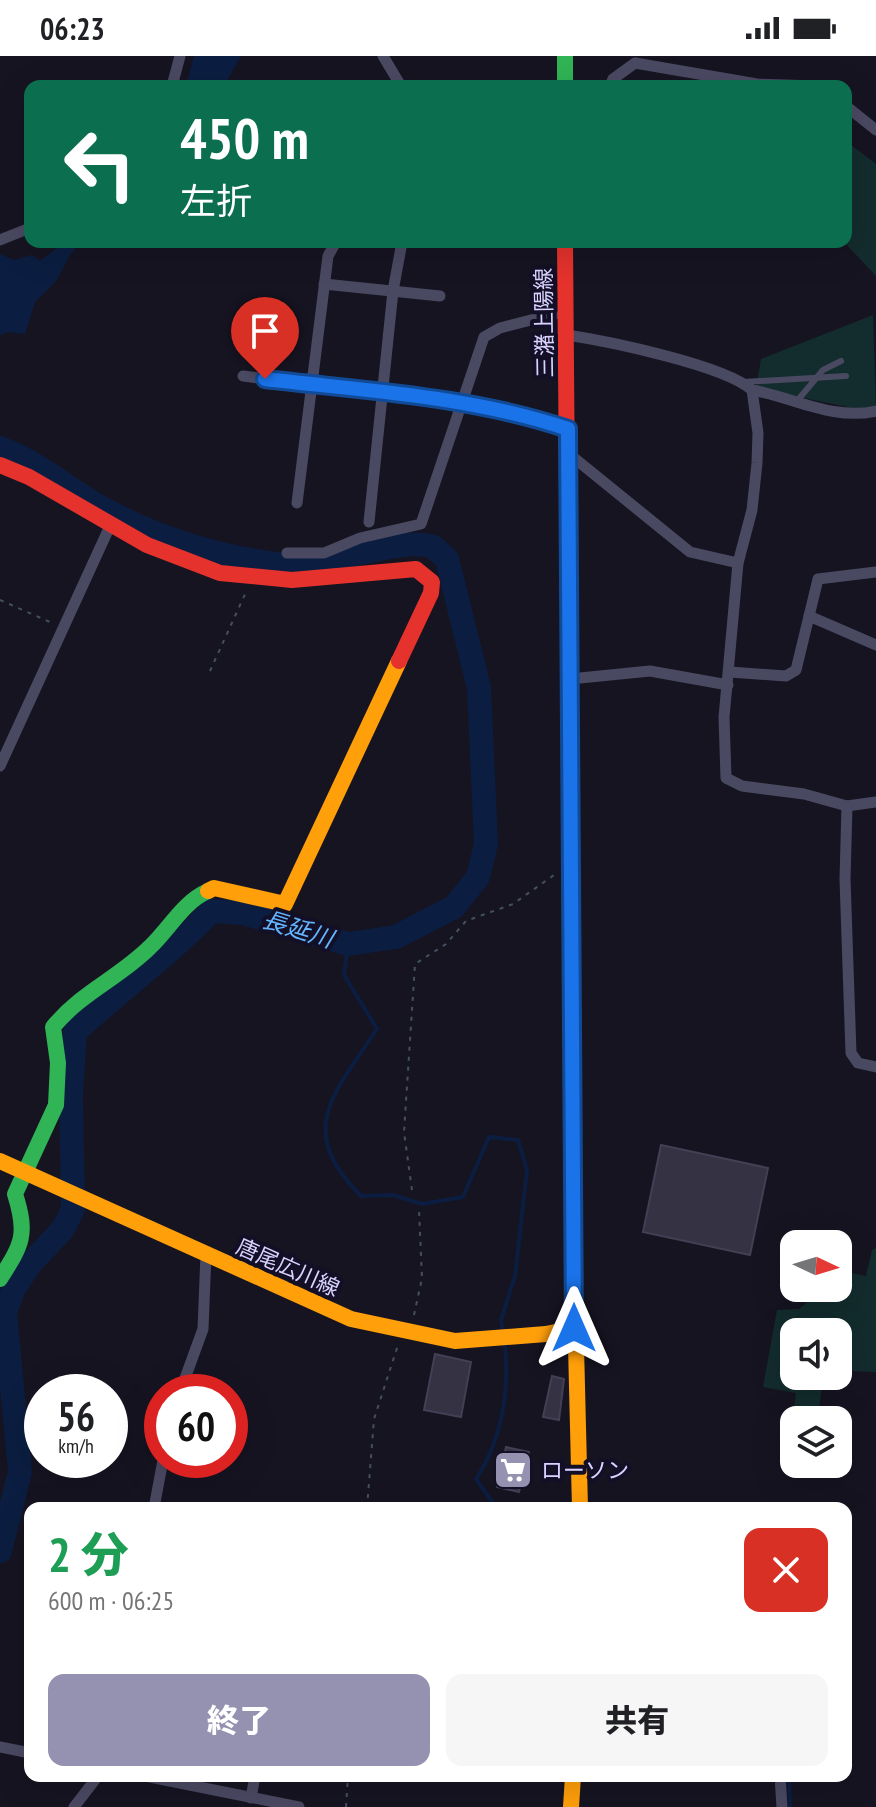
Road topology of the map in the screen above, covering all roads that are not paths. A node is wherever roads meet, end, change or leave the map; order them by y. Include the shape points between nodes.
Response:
1 (180, 56) edge
2 (383, 56) edge
3 (565, 56) edge
4 (174, 80) edge
5 (397, 80) edge
6 (565, 80) edge
7 (613, 80) edge
8 (734, 80) edge
9 (852, 111) edge
10 (876, 130) edge
11 (24, 230) edge
12 (0, 240) edge
13 (333, 248) edge
14 (401, 248) edge
15 (565, 248) edge
16 (324, 284) junction
17 (393, 291) junction
18 (440, 296) dead end
19 (566, 311) junction
20 (567, 335) junction
21 (841, 361) dead end
22 (243, 376) dead end
23 (818, 376) junction
24 (846, 376) dead end
25 (311, 385) junction
26 (747, 386) junction
27 (383, 393) junction
28 (463, 401) junction
29 (797, 402) junction
30 (876, 411) edge
31 (568, 429) junction
32 (568, 453) junction
33 (0, 465) edge
34 (297, 503) dead end
35 (369, 522) dead end
36 (110, 526) junction
37 (287, 553) dead end
38 (738, 563) junction
39 (876, 572) edge
40 (809, 616) junction
41 (876, 645) edge
42 (730, 672) junction
43 (570, 679) junction
44 (728, 685) junction
45 (0, 766) edge
46 (876, 802) edge
47 (847, 806) junction
48 (876, 1067) edge
49 (0, 1161) edge
50 (29, 1174) junction
51 (206, 1254) junction
52 (0, 1279) edge
53 (574, 1328) junction
54 (187, 1374) edge
55 (160, 1478) edge
56 (155, 1502) edge
57 (580, 1502) edge
58 (0, 1747) edge
59 (24, 1752) edge
60 (93, 1782) edge
61 (175, 1782) edge
62 (254, 1782) edge
63 (573, 1782) edge
64 (780, 1782) edge
65 (229, 1793) junction
66 (251, 1798) junction
67 (74, 1807) edge
68 (228, 1807) edge
69 (299, 1807) edge
70 (571, 1807) edge
71 (782, 1807) edge

1 - 4 street
2 - 5 street
3 - 6 main road
7 - 8 street via 635,63
9 - 10 street
11 - 12 street
13 - 16 street
14 - 17 street
15 - 19 main road, 三潴上陽線
16 - 17 street
16 - 25 street
17 - 18 street
17 - 27 street
19 - 20 main road, 三潴上陽線
19 - 28 street via 484,337
20 - 26 street via 619,343
20 - 31 main road, 三潴上陽線
21 - 23 lane
22 - 25 street
23 - 24 lane
23 - 26 lane
23 - 29 lane
25 - 27 street
25 - 34 street
26 - 29 street
26 - 38 street via 758,433 757,463
27 - 28 street
27 - 35 street
28 - 31 street
28 - 37 street via 421,524 360,538 324,553
29 - 30 street via 828,411
31 - 32 main road, 三潴上陽線
32 - 38 street via 690,552
32 - 43 main road, 三潴上陽線
33 - 36 main road via 28,473
36 - 45 street
36 - 50 main road via 219,573 330,577 416,569 432,582 431,593 285,904 214,888 195,897 149,949 73,1003 53,1027 58,1063 52,1119
38 - 42 street
39 - 40 street via 818,579
40 - 41 street
40 - 42 street via 796,670 786,676
42 - 44 street
43 - 44 street via 650,671
43 - 53 main road, 三潴上陽線
44 - 47 street via 726,778 742,786
46 - 47 street
47 - 48 street via 851,1053 858,1063
49 - 50 main road, 唐尾広川線
50 - 51 main road, 唐尾広川線
50 - 52 main road via 15,1194 26,1226 24,1243
51 - 53 main road, 唐尾広川線 via 351,1319 403,1333 455,1341
51 - 54 street via 203,1329
53 - 57 main road, 三潴上陽線
55 - 56 street
58 - 59 street
60 - 67 street
61 - 65 street
62 - 66 street
63 - 70 main road
64 - 71 street
65 - 66 street
65 - 68 street
66 - 69 street

